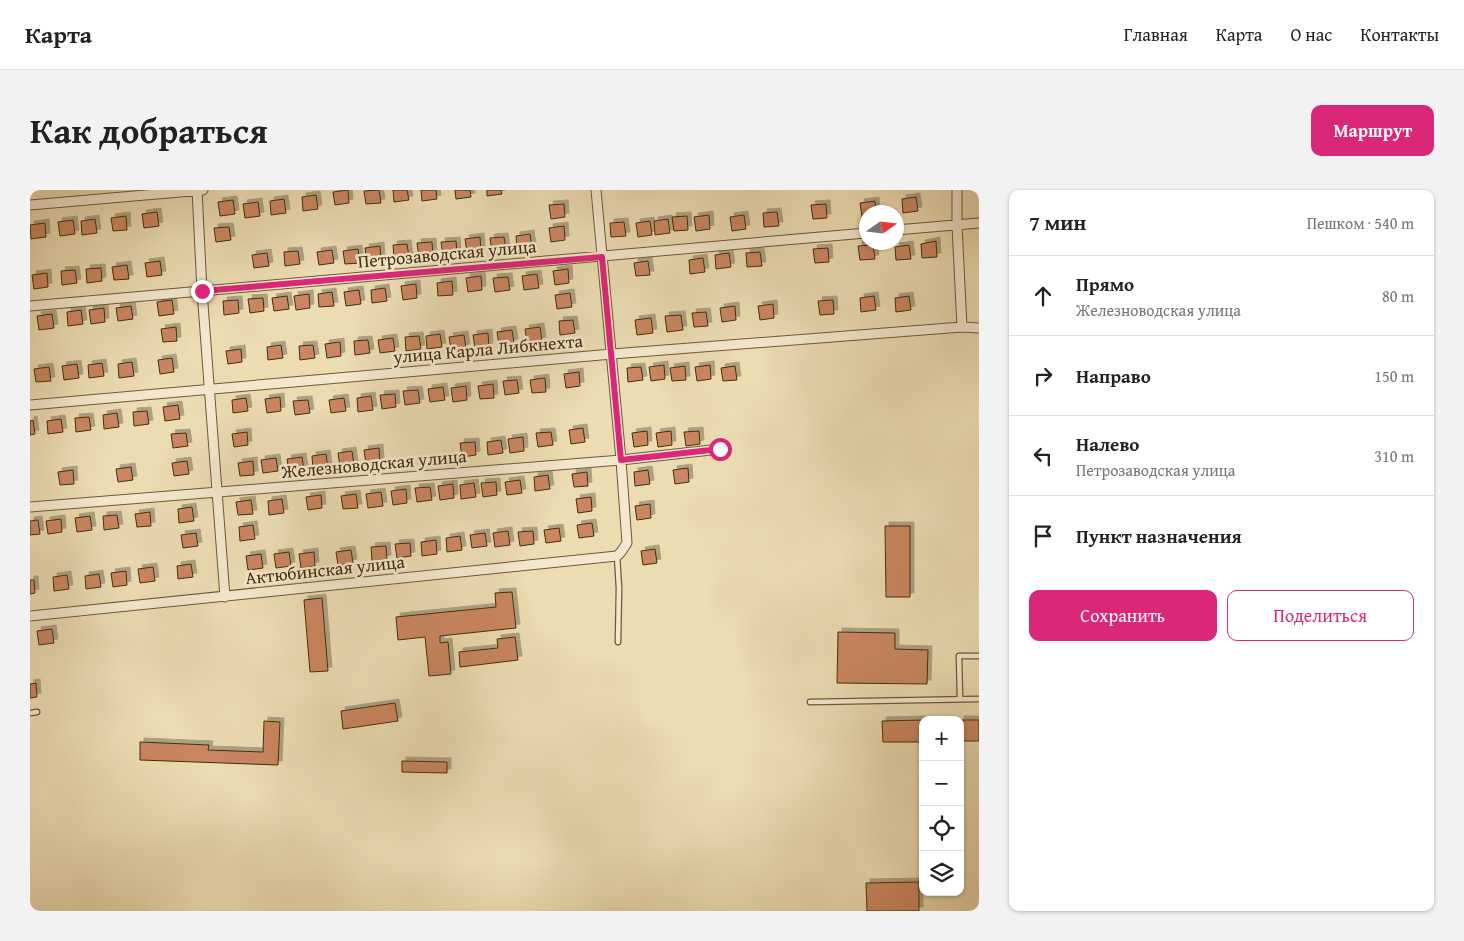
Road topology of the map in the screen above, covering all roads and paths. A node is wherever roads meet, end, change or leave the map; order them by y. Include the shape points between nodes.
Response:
1 (197, 190) edge
2 (203, 190) edge
3 (596, 190) edge
4 (957, 190) edge
5 (30, 205) edge
6 (979, 223) edge
7 (957, 224) junction
8 (904, 229) edge
9 (859, 234) edge
10 (602, 257) junction
11 (202, 291) junction
12 (30, 306) edge
13 (962, 327) junction
14 (979, 328) edge
15 (612, 354) junction
16 (210, 389) junction
17 (30, 405) edge
18 (720, 449) dead end
19 (621, 460) junction
20 (217, 493) junction
21 (30, 507) edge
22 (619, 554) junction
23 (225, 597) junction
24 (30, 616) edge
25 (618, 642) dead end
26 (979, 656) edge
27 (960, 699) junction
28 (979, 699) edge
29 (810, 702) dead end
30 (36, 712) dead end
31 (30, 713) edge

1 - 2 street
1 - 5 street
1 - 11 street
3 - 10 street
4 - 7 street
6 - 7 street
7 - 8 street
7 - 13 street
9 - 10 street, Петрозаводская улица
10 - 11 street, Петрозаводская улица
10 - 15 street
11 - 12 street, Петрозаводская улица
11 - 16 street
13 - 14 street, улица Карла Либкнехта
13 - 15 street, улица Карла Либкнехта
15 - 16 street, улица Карла Либкнехта
15 - 19 street
16 - 17 street, улица Карла Либкнехта
16 - 20 street
18 - 19 street, Железноводская улица
19 - 20 street, Железноводская улица
19 - 22 street via 627,543
20 - 21 street, Железноводская улица
20 - 23 street
22 - 23 street, Актюбинская улица
22 - 25 lane
23 - 24 street, Актюбинская улица
26 - 27 lane via 959,656
27 - 28 lane
27 - 29 lane
30 - 31 lane

